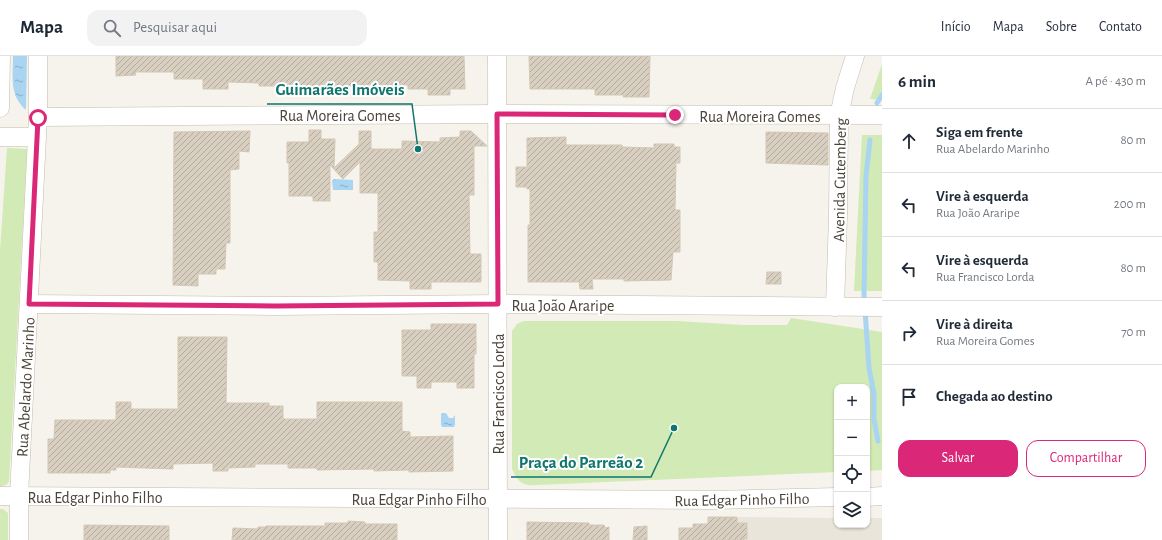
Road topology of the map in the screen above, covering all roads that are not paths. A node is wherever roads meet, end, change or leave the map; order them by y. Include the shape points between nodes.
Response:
1 (1, 56) edge
2 (38, 56) edge
3 (497, 56) edge
4 (855, 56) edge
5 (0, 108) edge
6 (497, 114) junction
7 (882, 115) edge
8 (839, 116) junction
9 (38, 118) junction
10 (0, 137) edge
11 (36, 137) junction
12 (29, 304) junction
13 (498, 304) junction
14 (843, 307) junction
15 (880, 307) edge
16 (0, 496) edge
17 (19, 496) junction
18 (882, 496) edge
19 (834, 497) edge
20 (870, 497) edge
21 (498, 500) junction
22 (19, 540) edge
23 (498, 540) edge

1 - 5 street
2 - 9 street, Rua Abelardo Marinho
3 - 6 street, Rua Francisco Lorda
4 - 8 street, Avenida Gutemberg
6 - 8 street, Rua Moreira Gomes
6 - 9 street, Rua Moreira Gomes
6 - 13 street, Rua Francisco Lorda
7 - 8 street, Rua Moreira Gomes
8 - 14 street, Avenida Gutemberg via 838,216
9 - 11 street, Rua Abelardo Marinho
10 - 11 street
11 - 12 street, Rua Abelardo Marinho
12 - 13 street, Rua João Araripe
12 - 17 street, Rua Abelardo Marinho
13 - 14 street, Rua João Araripe
13 - 21 street, Rua Francisco Lorda
14 - 15 street, Rua João Araripe
16 - 17 street, Rua Edgar Pinho Filho
17 - 21 street, Rua Edgar Pinho Filho
17 - 22 street, Rua Abelardo Marinho
18 - 20 street
19 - 21 street, Rua Edgar Pinho Filho
21 - 23 street, Rua Francisco Lorda

